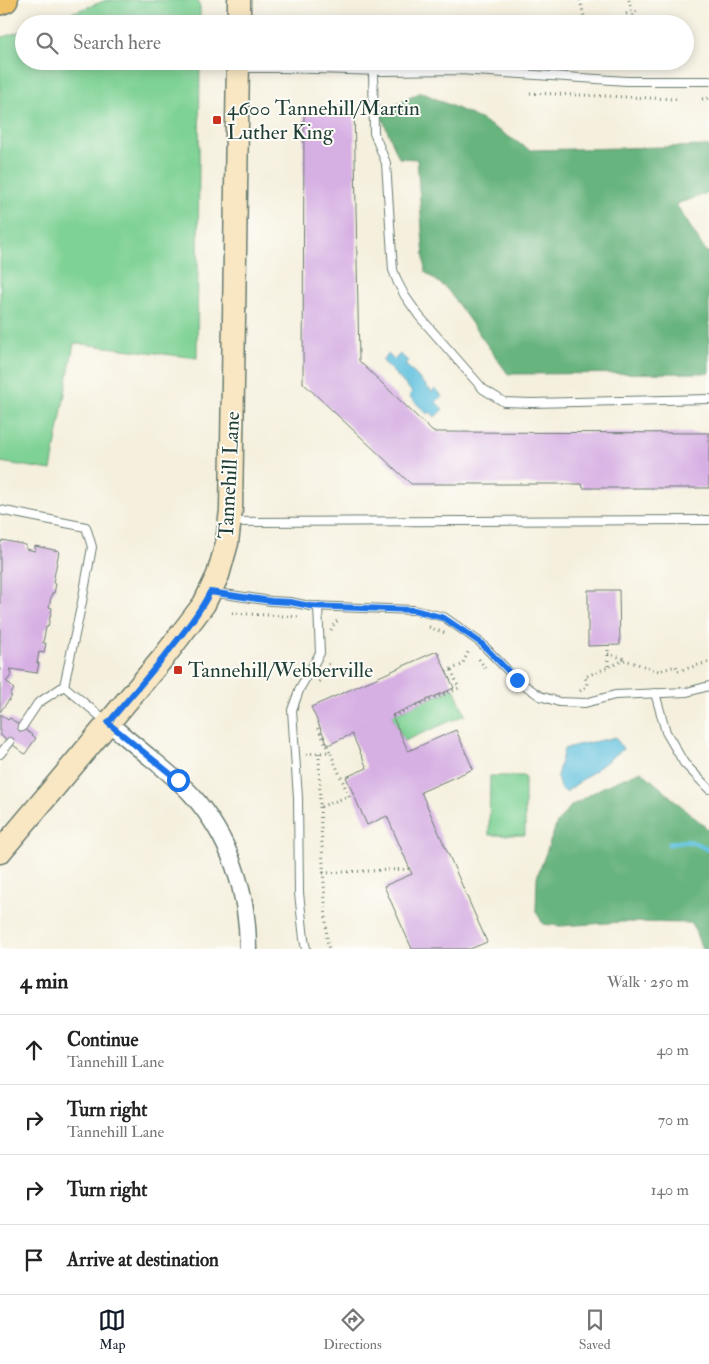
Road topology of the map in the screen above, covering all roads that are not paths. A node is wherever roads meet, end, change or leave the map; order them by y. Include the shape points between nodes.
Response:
1 (5, 0) edge
2 (239, 0) edge
3 (0, 2) edge
4 (239, 15) edge
5 (238, 70) edge
6 (342, 70) edge
7 (373, 71) junction
8 (709, 81) edge
9 (709, 399) edge
10 (0, 510) edge
11 (709, 520) edge
12 (230, 522) junction
13 (210, 592) junction
14 (318, 606) junction
15 (64, 686) junction
16 (709, 686) edge
17 (655, 693) junction
18 (108, 723) junction
19 (22, 727) dead end
20 (10, 742) dead end
21 (0, 754) edge
22 (709, 789) edge
23 (0, 852) edge
24 (248, 949) edge
25 (306, 949) edge

1 - 3 main road
2 - 4 street
5 - 12 street, Tannehill Lane
6 - 7 lane
7 - 8 lane via 460,70 627,81
7 - 9 lane via 374,133 386,163 393,270 405,296 420,316 483,389 504,402
10 - 15 lane via 86,526 92,546
11 - 12 lane
12 - 13 street, Tannehill Lane via 225,551
13 - 14 lane
13 - 18 street, Tannehill Lane via 186,630
14 - 17 lane via 414,610 444,618 481,643 517,680 540,696 559,702 584,703 615,695
14 - 25 lane via 320,653 300,688 292,710 298,798 299,893
15 - 18 lane
15 - 19 lane via 38,703
16 - 17 lane via 687,692
17 - 22 lane via 666,732 684,763
18 - 23 street, Tannehill Lane
18 - 24 street via 178,780 217,829 242,889
20 - 21 lane

